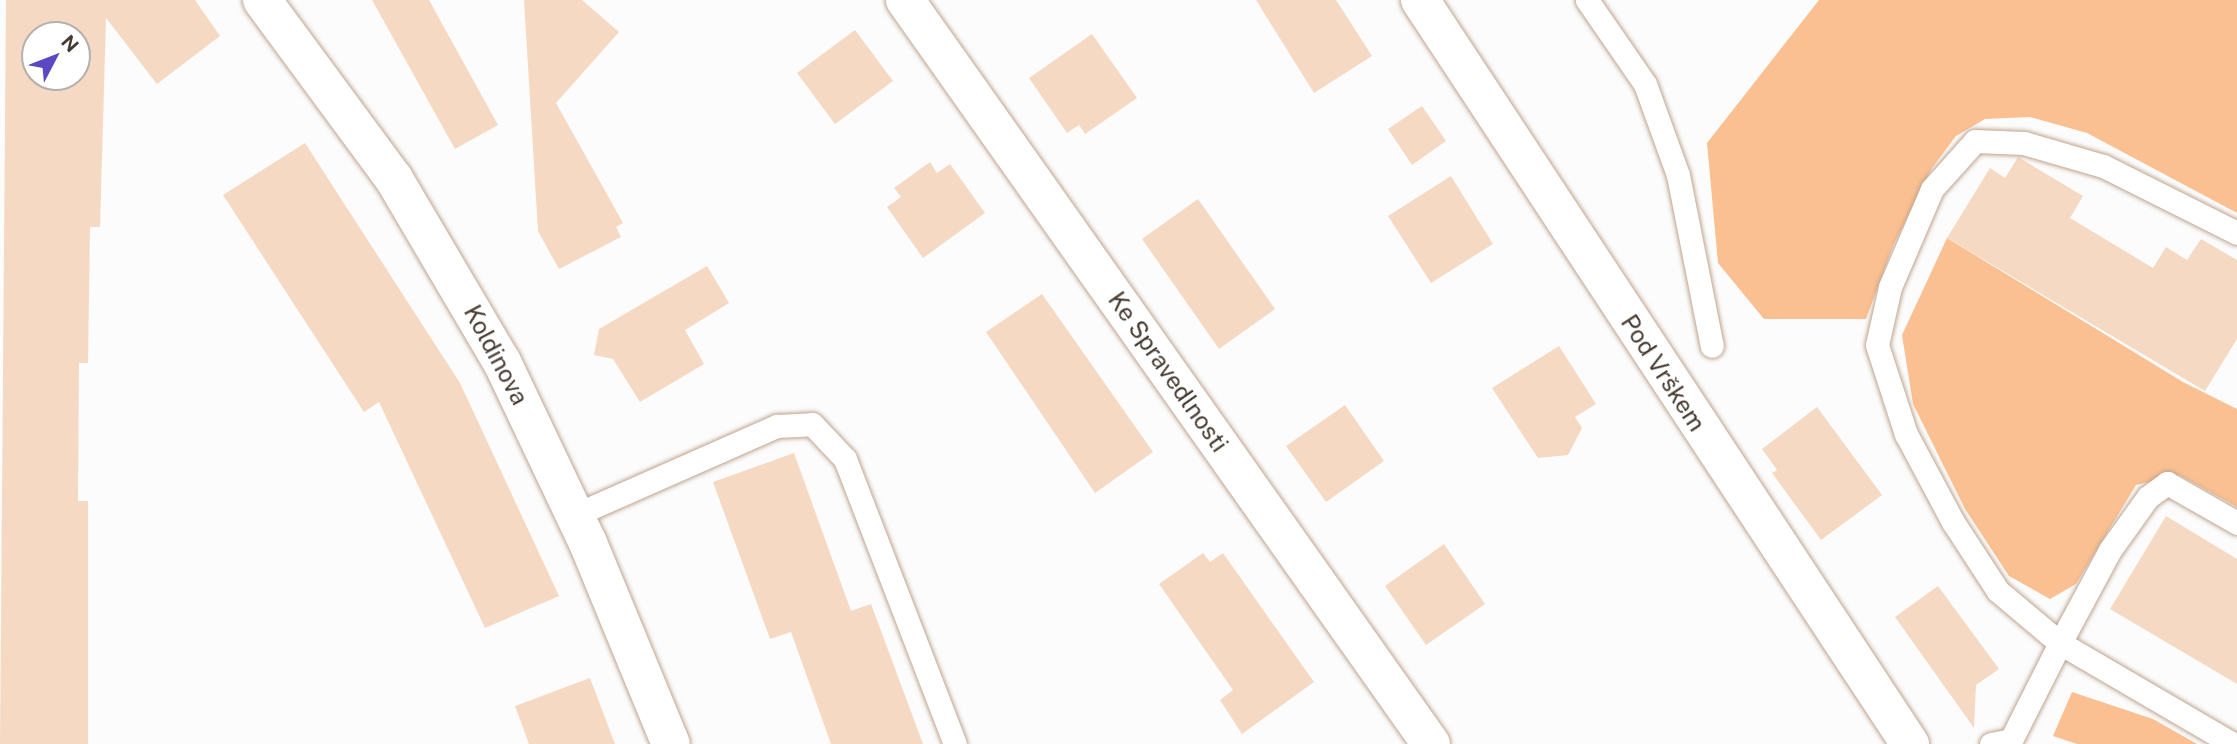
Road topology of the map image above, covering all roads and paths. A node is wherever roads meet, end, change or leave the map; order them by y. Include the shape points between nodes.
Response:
1 (262, 0) edge
2 (905, 0) edge
3 (1420, 0) edge
4 (1587, 0) edge
5 (2237, 233) edge
6 (1712, 346) dead end
7 (575, 515) junction
8 (2237, 523) edge
9 (2060, 643) junction
10 (2008, 743) edge
11 (671, 744) edge
12 (956, 744) edge
13 (1431, 744) edge
14 (1910, 744) edge
15 (2233, 744) edge

1 - 7 street, Koldinova via 414,209 502,362
2 - 13 street, Ke Spravedlnosti
3 - 14 street, Pod Vrškem
4 - 6 lane via 1645,83 1678,175
5 - 9 lane via 2103,166 2024,144 1976,141 1932,189 1890,287 1877,345 1906,434 1952,522 1998,592
7 - 11 street, Koldinova
7 - 12 lane via 777,426 812,424 845,459
8 - 9 lane via 2166,483 2148,497 2110,550
9 - 10 lane
9 - 15 lane

